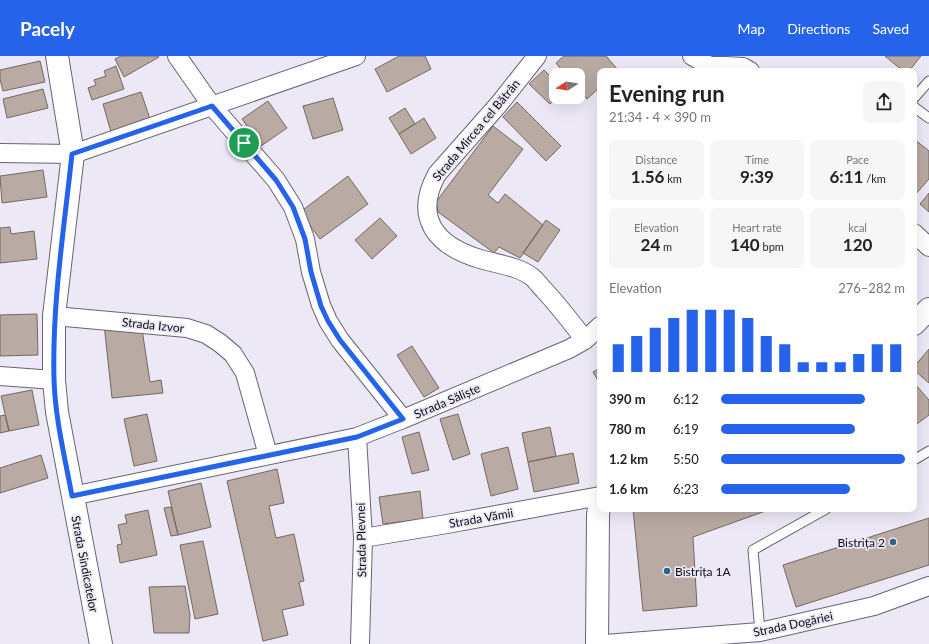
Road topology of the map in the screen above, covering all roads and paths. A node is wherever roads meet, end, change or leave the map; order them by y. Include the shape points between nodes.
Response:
1 (57, 56) edge
2 (177, 56) edge
3 (356, 56) edge
4 (537, 56) edge
5 (692, 56) edge
6 (707, 68) edge
7 (745, 68) edge
8 (929, 81) edge
9 (917, 95) edge
10 (212, 106) junction
11 (917, 109) edge
12 (929, 118) edge
13 (0, 153) edge
14 (72, 154) junction
15 (917, 236) edge
16 (929, 247) edge
17 (929, 309) edge
18 (54, 316) junction
19 (917, 321) edge
20 (597, 329) edge
21 (584, 340) junction
22 (0, 376) edge
23 (54, 380) junction
24 (403, 419) junction
25 (357, 437) junction
26 (929, 451) edge
27 (268, 455) junction
28 (917, 458) edge
29 (72, 496) junction
30 (597, 497) edge
31 (598, 512) edge
32 (821, 512) edge
33 (363, 538) junction
34 (929, 586) edge
35 (760, 632) junction
36 (101, 644) edge
37 (360, 644) edge
38 (597, 644) edge
39 (605, 644) edge

1 - 14 street, Strada Sindicatelor
2 - 10 street
3 - 10 street
4 - 21 street, Strada Mircea cel Bătrân via 499,104 437,174 431,184 426,210 437,236 461,253 532,276 559,306
5 - 6 street
6 - 7 street
8 - 9 lane
10 - 14 street
10 - 24 street via 276,180 293,207 305,239 319,299 328,321 340,340
11 - 12 lane
13 - 14 street
14 - 18 street, Strada Sindicatelor
15 - 16 street
17 - 19 street
18 - 23 street, Strada Sindicatelor
18 - 27 street, Strada Izvor via 187,328 206,334 220,343 233,354 245,373
20 - 21 street, Strada Săliște
21 - 24 street, Strada Săliște via 569,349
22 - 23 street
23 - 29 street, Strada Sindicatelor
24 - 25 street, Strada Săliște
25 - 27 street, Strada Săliște
25 - 33 street, Strada Plevnei
26 - 28 lane
27 - 29 street, Strada Săliște
29 - 36 street, Strada Sindicatelor
30 - 33 street, Strada Vămii
31 - 38 street
32 - 35 lane via 753,550
33 - 37 street, Strada Plevnei
34 - 35 street, Strada Dogăriei via 874,606
35 - 39 street, Strada Dogăriei

